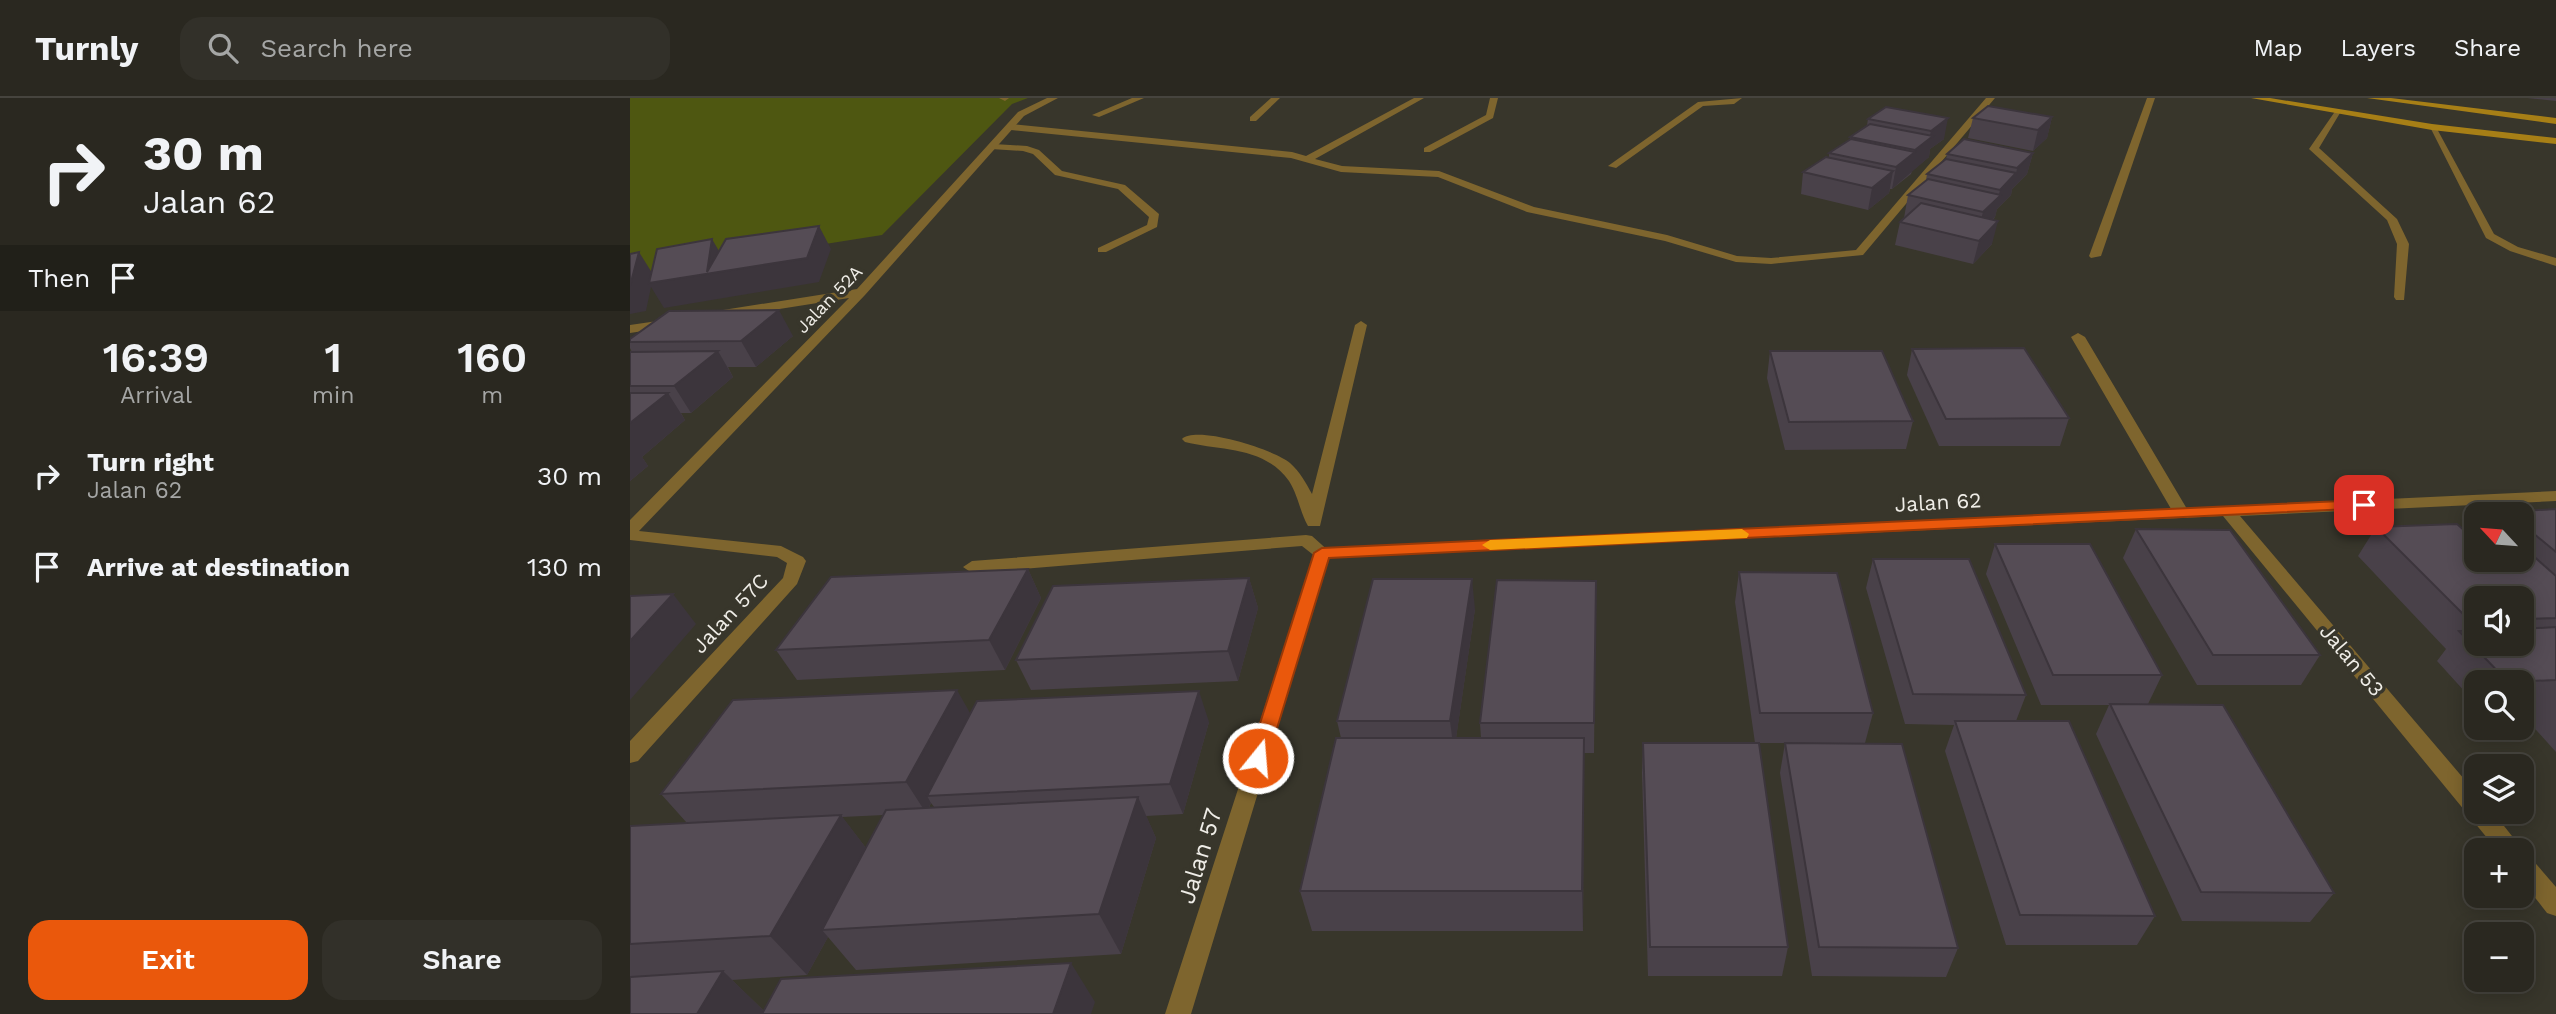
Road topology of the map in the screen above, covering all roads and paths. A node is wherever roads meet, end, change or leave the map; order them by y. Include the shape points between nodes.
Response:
1 (1054, 98) edge
2 (1140, 98) edge
3 (1276, 98) edge
4 (1420, 98) edge
5 (1494, 98) edge
6 (1738, 98) edge
7 (1991, 98) edge
8 (2151, 98) edge
9 (2255, 98) edge
10 (2266, 98) edge
11 (2371, 98) edge
12 (2289, 105) junction
13 (2336, 113) junction
14 (1096, 116) dead end
15 (1253, 119) dead end
16 (2556, 121) edge
17 (1011, 127) junction
18 (2432, 127) junction
19 (2556, 141) edge
20 (994, 147) junction
21 (1427, 150) dead end
22 (1307, 159) junction
23 (1613, 166) dead end
24 (1102, 250) dead end
25 (2095, 256) dead end
26 (2556, 262) edge
27 (861, 292) junction
28 (2400, 297) dead end
29 (711, 316) edge
30 (684, 320) edge
31 (1361, 325) dead end
32 (630, 329) edge
33 (2078, 337) dead end
34 (1190, 439) dead end
35 (2556, 496) edge
36 (2227, 511) junction
37 (2182, 514) junction
38 (1314, 521) junction
39 (630, 532) edge
40 (1314, 547) junction
41 (972, 567) dead end
42 (630, 755) edge
43 (2464, 795) edge
44 (2488, 824) edge
45 (2501, 838) edge
46 (2534, 878) edge
47 (2556, 905) edge
48 (1178, 1014) edge

1 - 17 street, Jalan 52A via 1021,114
2 - 14 street
3 - 15 street
4 - 22 street
5 - 21 street via 1490,116
6 - 23 street via 1701,104
7 - 22 street via 1859,253 1771,261 1736,259 1667,237 1531,209 1439,174 1341,169
8 - 25 street
9 - 12 main road
10 - 12 main road
11 - 16 main road
12 - 13 main road
13 - 18 main road
13 - 28 street via 2314,149 2392,219 2403,244
17 - 20 street, Jalan 52A
17 - 22 street
18 - 19 main road
18 - 26 street via 2490,236
20 - 24 street via 1024,148 1036,152 1059,173 1121,187 1155,216 1152,227
20 - 27 street, Jalan 52A
27 - 29 street
27 - 39 street, Jalan 52A
30 - 32 street
31 - 38 street, Jalan 57
33 - 37 street
34 - 38 street via 1255,448 1268,455 1296,476
35 - 36 street, Jalan 62
36 - 37 street, Jalan 62
36 - 43 street, Jalan 53
37 - 40 street, Jalan 62
38 - 40 street, Jalan 57
39 - 42 street, Jalan 57C via 782,552 797,561 791,580
40 - 41 street, Jalan 62
40 - 48 street, Jalan 57
44 - 45 street, Jalan 53
46 - 47 street

